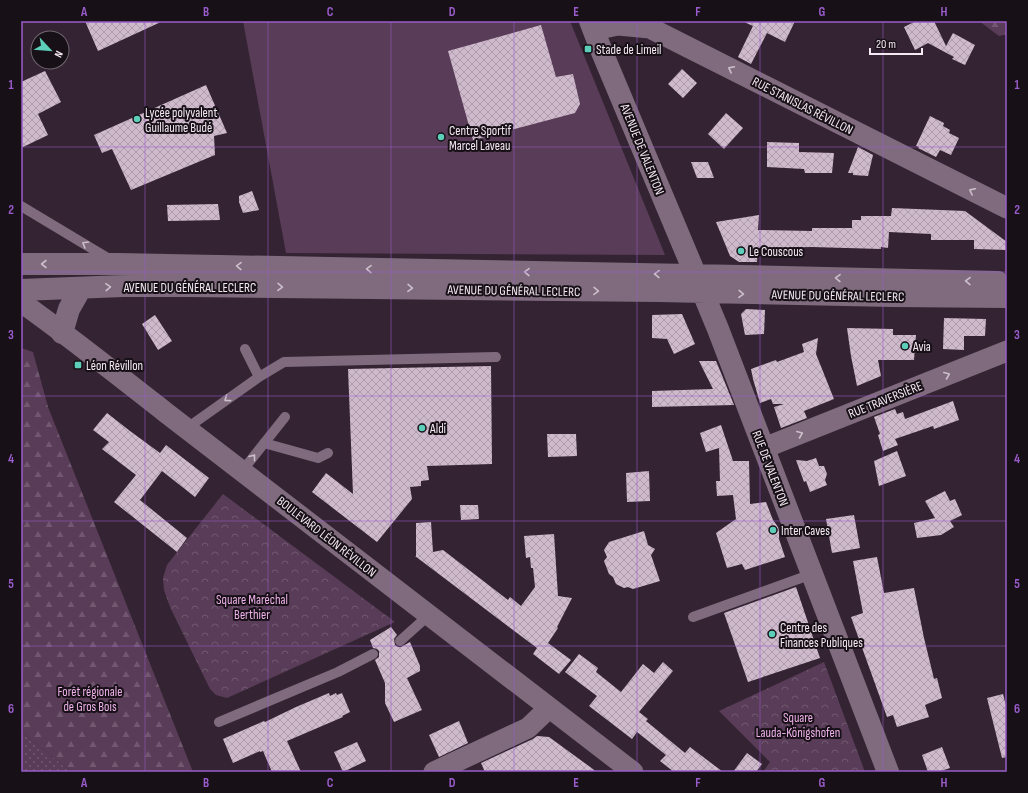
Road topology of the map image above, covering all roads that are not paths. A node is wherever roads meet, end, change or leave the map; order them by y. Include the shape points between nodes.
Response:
1 (592, 25) edge
2 (21, 206) edge
3 (1007, 208) edge
4 (21, 264) edge
5 (118, 264) junction
6 (1007, 282) edge
7 (699, 284) junction
8 (81, 288) junction
9 (21, 290) edge
10 (1007, 297) edge
11 (21, 302) edge
12 (62, 333) junction
13 (245, 349) dead end
14 (1007, 351) edge
15 (496, 357) dead end
16 (259, 377) junction
17 (285, 417) dead end
18 (187, 428) junction
19 (264, 443) junction
20 (764, 448) junction
21 (328, 453) dead end
22 (242, 471) junction
23 (812, 574) junction
24 (429, 615) junction
25 (693, 617) dead end
26 (400, 640) dead end
27 (373, 654) dead end
28 (549, 708) junction
29 (219, 722) dead end
30 (623, 768) edge
31 (434, 772) edge
32 (888, 772) edge

3 -> 1 street, RUE STANISLAS RÉVILLON via 650,28
1 - 7 main road, AVENUE DE VALENTON
5 -> 2 lane
5 -> 4 main road, AVENUE DU GÉNÉRAL LECLERC
7 -> 5 main road, AVENUE DU GÉNÉRAL LECLERC
6 -> 7 main road, AVENUE DU GÉNÉRAL LECLERC via 741,276
8 -> 7 main road, AVENUE DU GÉNÉRAL LECLERC
7 -> 10 main road, AVENUE DU GÉNÉRAL LECLERC via 893,296
7 - 20 main road, RUE DE VALENTON
8 - 9 main road, AVENUE DU GÉNÉRAL LECLERC
8 - 12 main road
11 - 12 street, BOULEVARD LÉON RÉVILLON
12 - 18 street, BOULEVARD LÉON RÉVILLON
13 - 16 lane
20 -> 14 street, RUE TRAVERSIÈRE
15 - 16 lane via 284,362
16 -> 18 lane
17 - 19 lane
18 - 22 street, BOULEVARD LÉON RÉVILLON
19 - 21 lane via 318,458
22 -> 19 lane
20 - 23 main road, RUE DE VALENTON
22 - 24 street, BOULEVARD LÉON RÉVILLON
23 - 25 lane
23 - 32 main road, RUE DE VALENTON
24 - 26 lane
24 - 28 street, BOULEVARD LÉON RÉVILLON
27 - 29 lane via 338,672
28 - 30 street, BOULEVARD LÉON RÉVILLON
28 - 31 street via 528,728

